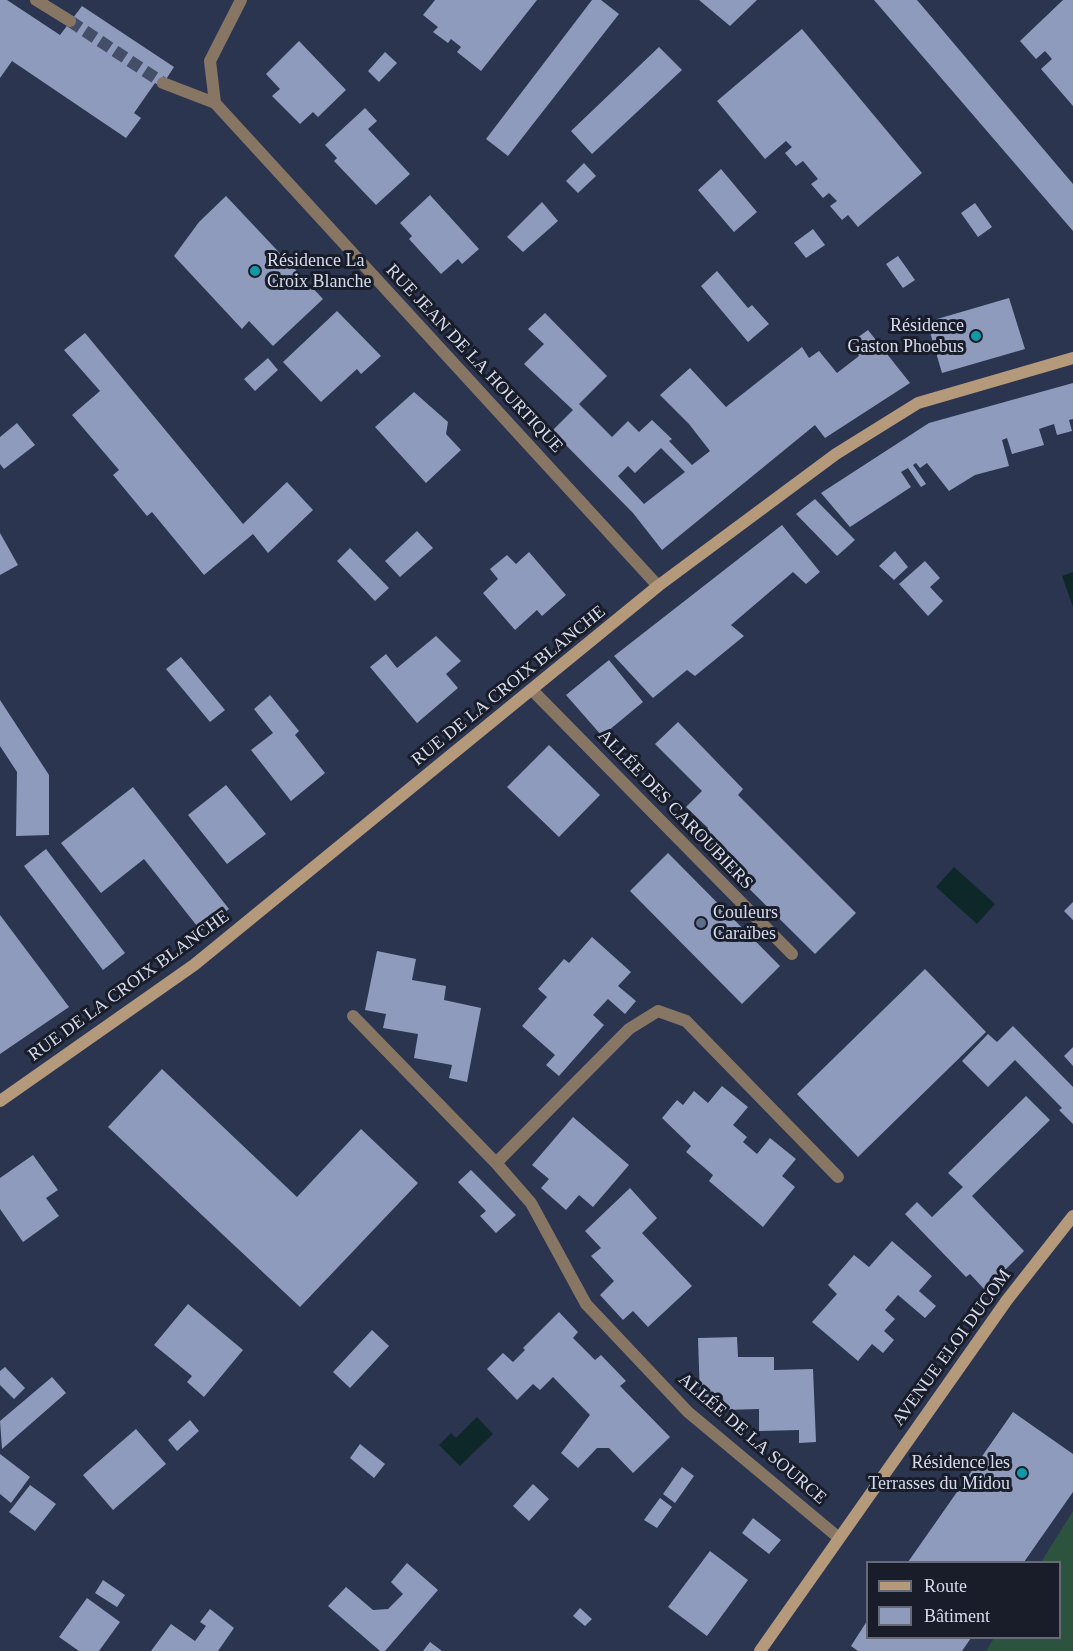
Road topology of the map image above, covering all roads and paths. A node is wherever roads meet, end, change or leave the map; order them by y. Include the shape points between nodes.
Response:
1 (36, 0) edge
2 (241, 0) edge
3 (70, 21) tunnel mouth
4 (163, 83) tunnel mouth
5 (214, 103) junction
6 (1073, 358) edge
7 (658, 586) junction
8 (533, 691) junction
9 (792, 954) dead end
10 (353, 1016) dead end
11 (0, 1101) edge
12 (496, 1163) junction
13 (838, 1177) dead end
14 (1073, 1216) edge
15 (839, 1538) junction
16 (760, 1651) edge

1 - 3 street
2 - 5 street via 210,61
4 - 5 street, RUE JEAN DE LA HOURTIQUE
5 - 7 street, RUE JEAN DE LA HOURTIQUE
6 - 7 street, RUE DE LA CROIX BLANCHE via 918,403 836,454
7 - 8 street, RUE DE LA CROIX BLANCHE
8 - 9 street, ALLÉE DES CAROUBIERS
8 - 11 street, RUE DE LA CROIX BLANCHE via 194,964
10 - 12 street, ALLÉE DE LA SOURCE
12 - 13 street via 629,1029 658,1011 686,1021
12 - 15 street, ALLÉE DE LA SOURCE via 531,1203 586,1304 688,1412
14 - 15 street, AVENUE ELOI DUCOM via 1007,1300
15 - 16 street, AVENUE ELOI DUCOM

